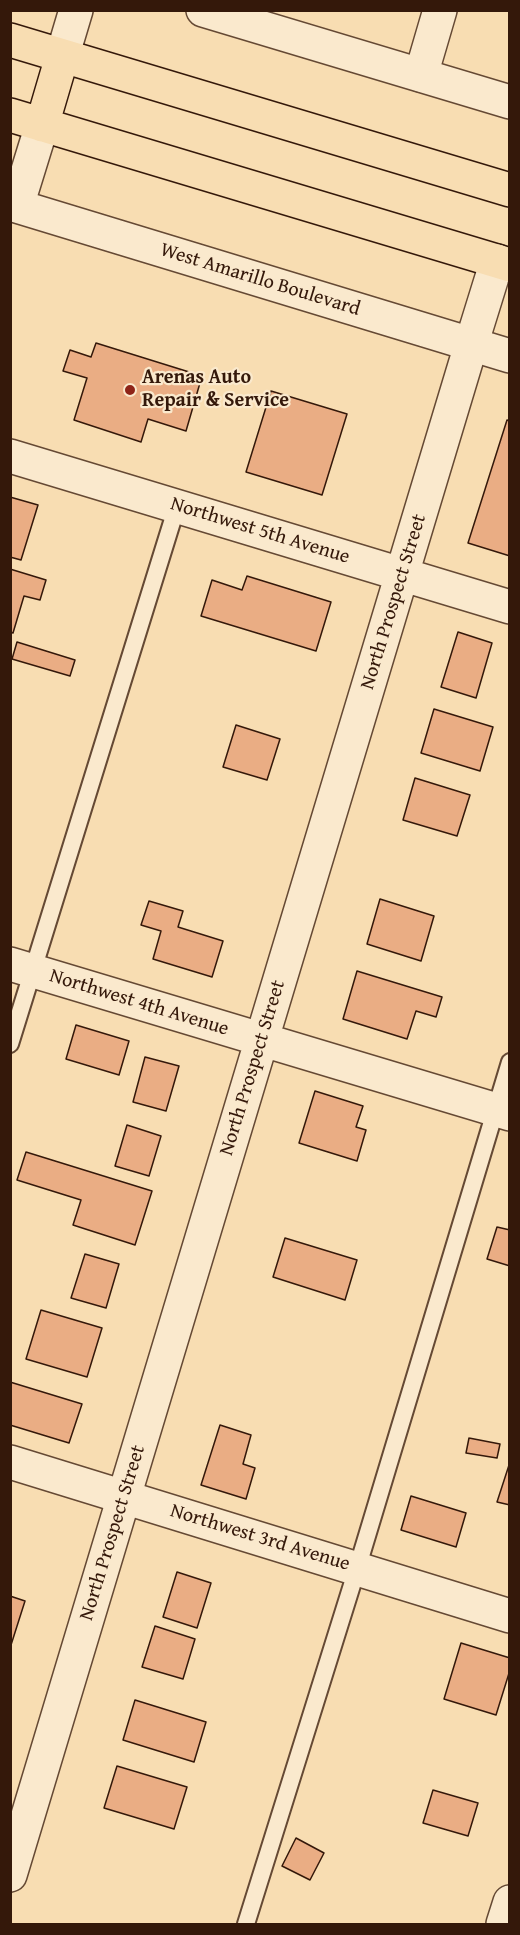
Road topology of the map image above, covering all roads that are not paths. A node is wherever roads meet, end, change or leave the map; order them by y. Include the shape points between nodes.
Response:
1 (76, 10) edge
2 (203, 10) edge
3 (440, 10) edge
4 (10, 40) edge
5 (62, 57) junction
6 (421, 75) junction
7 (510, 102) edge
8 (10, 115) edge
9 (42, 124) junction
10 (510, 190) edge
11 (13, 212) edge
12 (503, 263) edge
13 (471, 345) junction
14 (510, 356) edge
15 (10, 456) edge
16 (177, 506) junction
17 (402, 574) junction
18 (510, 607) edge
19 (21, 967) edge
20 (262, 1040) junction
21 (10, 1044) edge
22 (510, 1062) edge
23 (502, 1112) edge
24 (10, 1461) edge
25 (125, 1496) junction
26 (357, 1569) junction
27 (510, 1616) edge
28 (10, 1875) edge
29 (510, 1902) edge
30 (246, 1924) edge
31 (503, 1924) edge

1 - 5 street
2 - 6 street
3 - 6 street
4 - 5 highway
5 - 9 highway
5 - 10 highway
6 - 7 street
8 - 9 highway
9 - 11 street
9 - 12 highway
11 - 13 street, West Amarillo Boulevard
12 - 13 street, North Prospect Street
13 - 14 street, West Amarillo Boulevard
13 - 17 street, North Prospect Street
15 - 16 street, Northwest 5th Avenue
16 - 17 street, Northwest 5th Avenue
16 - 19 lane
17 - 18 street, Northwest 5th Avenue
17 - 20 street, North Prospect Street
19 - 20 street, Northwest 4th Avenue
19 - 21 lane
20 - 23 street, Northwest 4th Avenue
20 - 25 street, North Prospect Street
22 - 23 lane
23 - 26 lane
24 - 25 street, Northwest 3rd Avenue
25 - 26 street, Northwest 3rd Avenue
25 - 28 street, North Prospect Street
26 - 27 street, Northwest 3rd Avenue
26 - 30 lane
29 - 31 street

